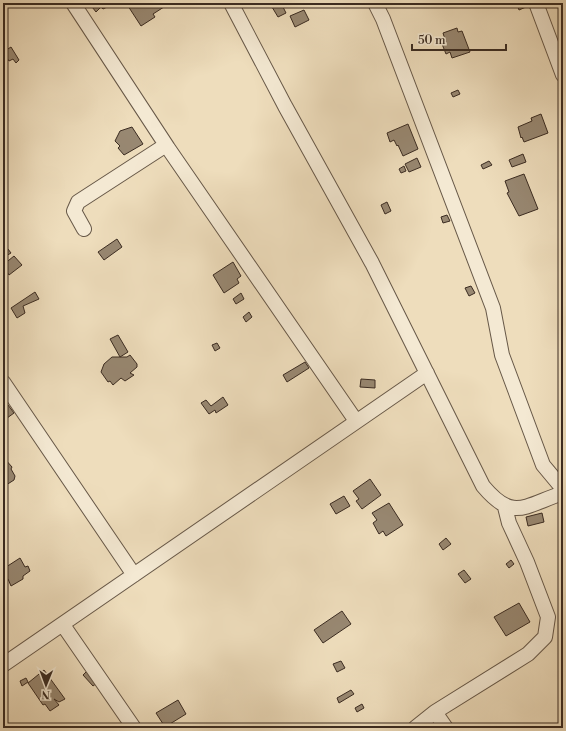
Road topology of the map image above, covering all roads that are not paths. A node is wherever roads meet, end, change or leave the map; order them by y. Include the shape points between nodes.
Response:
1 (73, 3) edge
2 (231, 3) edge
3 (375, 3) edge
4 (536, 3) edge
5 (563, 75) edge
6 (166, 145) junction
7 (84, 229) dead end
8 (427, 373) junction
9 (3, 382) edge
10 (356, 421) junction
11 (563, 489) edge
12 (563, 493) edge
13 (506, 507) junction
14 (134, 575) junction
15 (63, 625) junction
16 (3, 665) edge
17 (435, 712) junction
18 (134, 728) edge
19 (415, 728) edge
20 (446, 728) edge

1 - 6 street
2 - 8 street via 372,263
3 - 11 street via 493,308 502,355 543,465
4 - 5 street
6 - 7 street via 78,202 74,211
6 - 10 street
8 - 10 street
8 - 13 street via 483,486 494,500
9 - 14 street
10 - 14 street
12 - 13 street via 517,509
13 - 17 street via 509,523 548,617 545,637 528,654
14 - 15 street
15 - 16 street
15 - 18 street
17 - 19 street
17 - 20 street

